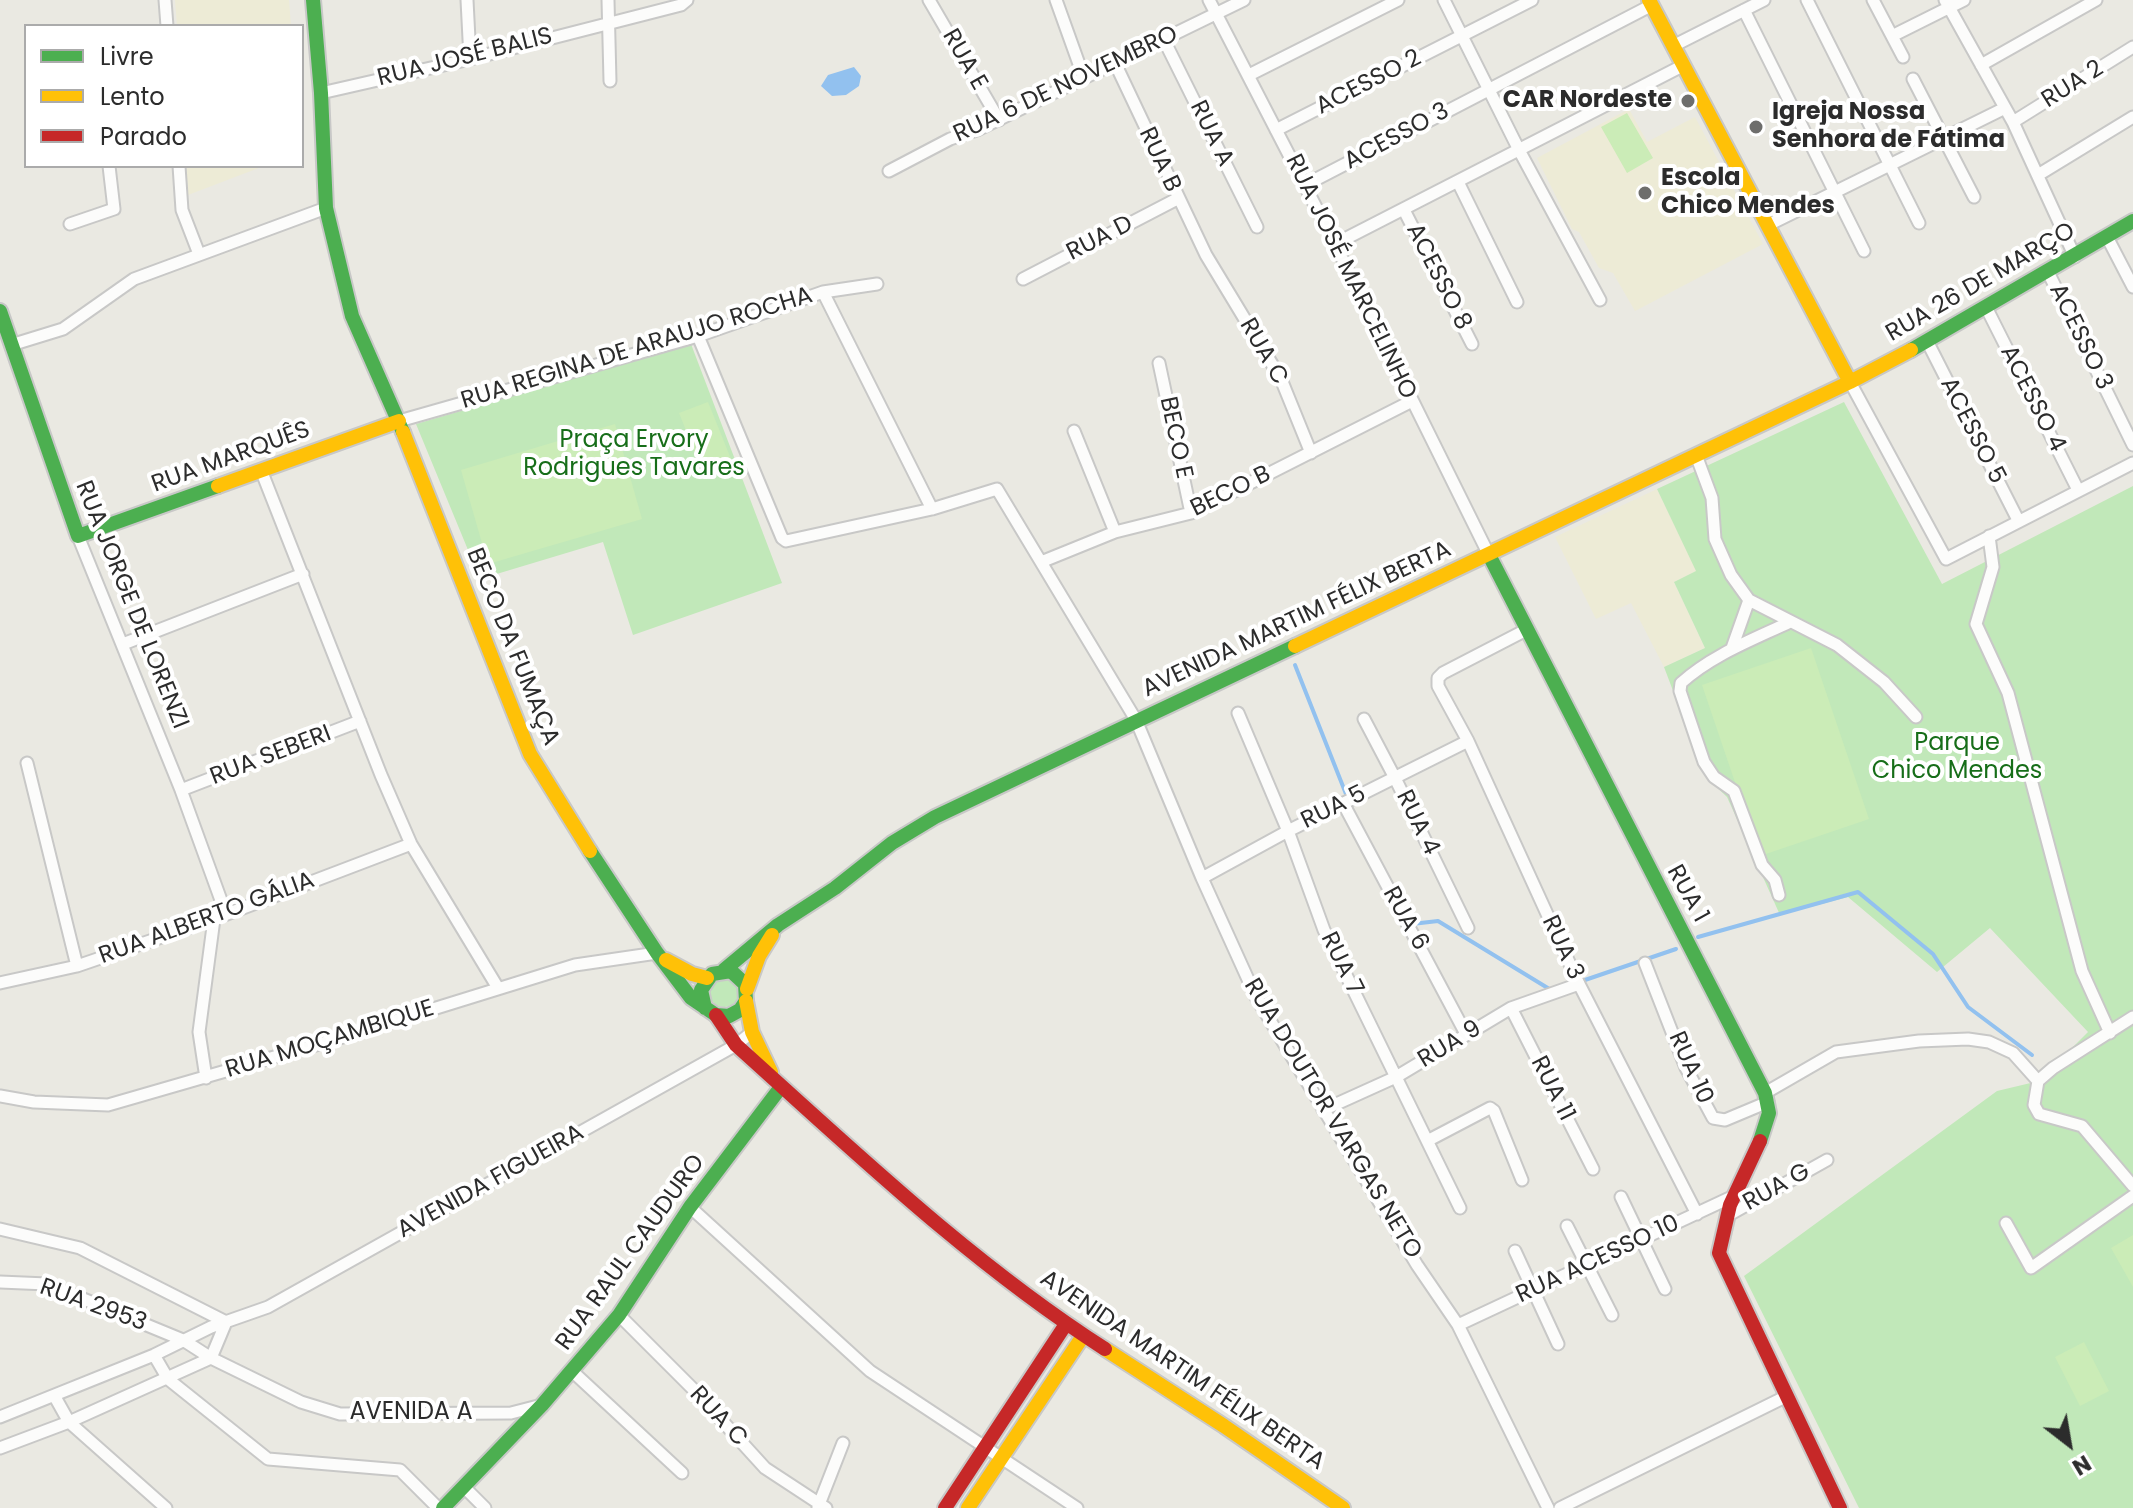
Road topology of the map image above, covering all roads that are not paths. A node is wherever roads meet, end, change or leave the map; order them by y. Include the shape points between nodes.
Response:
1 (165, 0) edge
2 (313, 0) edge
3 (467, 0) edge
4 (608, 0) edge
5 (687, 0) edge
6 (929, 0) edge
7 (1056, 0) edge
8 (1209, 0) edge
9 (1244, 0) edge
10 (1398, 0) edge
11 (1444, 0) edge
12 (1532, 0) edge
13 (1764, 0) edge
14 (1807, 0) edge
15 (1873, 0) edge
16 (1964, 0) edge
17 (2096, 0) edge
18 (1650, 3) edge
19 (1947, 4) edge
20 (1744, 10) junction
21 (1216, 14) junction
22 (609, 23) junction
23 (167, 24) edge
24 (1462, 36) junction
25 (1892, 36) junction
26 (1164, 40) junction
27 (1673, 46) junction
28 (2133, 47) edge
29 (1903, 57) dead end
30 (470, 59) junction
31 (1115, 63) junction
32 (1684, 65) junction
33 (1981, 65) junction
34 (1249, 75) junction
35 (1084, 78) junction
36 (1913, 79) dead end
37 (610, 81) dead end
38 (1489, 89) junction
39 (321, 93) junction
40 (2005, 108) junction
41 (2133, 117) edge
42 (999, 120) junction
43 (2013, 122) junction
44 (1276, 130) junction
45 (1944, 139) junction
46 (1519, 150) junction
47 (1889, 166) junction
48 (109, 168) edge
49 (179, 168) edge
50 (889, 171) dead end
51 (2038, 175) junction
52 (1458, 182) junction
53 (1305, 185) junction
54 (1834, 193) junction
55 (1974, 197) dead end
56 (1177, 199) junction
57 (326, 208) junction
58 (1404, 210) junction
59 (2133, 221) edge
60 (1919, 223) dead end
61 (70, 224) dead end
62 (1768, 225) junction
63 (1257, 227) dead end
64 (2107, 237) junction
65 (1335, 244) junction
66 (1864, 251) dead end
67 (199, 254) junction
68 (1206, 255) joint
69 (2075, 257) junction
70 (2048, 272) junction
71 (1023, 279) dead end
72 (877, 284) dead end
73 (2133, 287) edge
74 (823, 292) junction
75 (1600, 300) dead end
76 (1517, 302) dead end
77 (1986, 307) junction
78 (0, 311) edge
79 (698, 336) junction
80 (1927, 341) junction
81 (1472, 344) dead end
82 (11, 345) junction
83 (1159, 363) dead end
84 (1850, 382) junction
85 (1412, 401) junction
86 (399, 421) junction
87 (1074, 431) dead end
88 (2133, 445) edge
89 (1311, 453) junction
90 (1696, 455) junction
91 (2133, 463) edge
92 (261, 470) junction
93 (2078, 490) junction
94 (932, 509) junction
95 (1191, 513) junction
96 (2018, 520) junction
97 (1115, 532) junction
98 (78, 536) junction
99 (1989, 536) junction
100 (1489, 555) junction
101 (1041, 562) junction
102 (303, 574) junction
103 (1749, 600) junction
104 (1790, 622) junction
105 (1526, 630) junction
106 (123, 644) junction
107 (1732, 648) junction
108 (1238, 713) dead end
109 (1916, 717) dead end
110 (1364, 719) dead end
111 (1136, 720) junction
112 (360, 721) junction
113 (1468, 741) junction
114 (27, 763) dead end
115 (1395, 778) junction
116 (181, 790) junction
117 (1343, 803) junction
118 (1288, 831) junction
119 (411, 844) junction
120 (1202, 878) junction
121 (1779, 895) dead end
122 (226, 914) junction
123 (214, 919) junction
124 (778, 925) junction
125 (1468, 928) dead end
126 (660, 956) junction
127 (1645, 963) dead end
128 (77, 966) junction
129 (724, 970) junction
130 (707, 978) junction
131 (0, 983) edge
132 (1579, 984) junction
133 (498, 988) junction
134 (746, 995) junction
135 (1511, 1008) junction
136 (710, 1012) junction
137 (2133, 1017) edge
138 (752, 1032) junction
139 (2110, 1033) junction
140 (1466, 1034) junction
141 (736, 1045) junction
142 (1396, 1077) junction
143 (206, 1078) junction
144 (2038, 1081) junction
145 (779, 1085) junction
146 (0, 1096) edge
147 (1766, 1098) junction
148 (1323, 1110) junction
149 (1429, 1140) junction
150 (1827, 1160) dead end
151 (1593, 1169) dead end
152 (1522, 1180) dead end
153 (2133, 1186) edge
154 (1736, 1194) junction
155 (2133, 1196) edge
156 (1621, 1197) dead end
157 (690, 1207) junction
158 (1460, 1208) dead end
159 (1697, 1214) junction
160 (1727, 1216) junction
161 (2006, 1223) dead end
162 (1567, 1226) dead end
163 (0, 1229) edge
164 (1641, 1240) junction
165 (1515, 1251) dead end
166 (1587, 1265) junction
167 (0, 1282) edge
168 (1665, 1289) dead end
169 (1533, 1290) junction
170 (619, 1315) junction
171 (1612, 1315) dead end
172 (226, 1322) junction
173 (1066, 1324) junction
174 (1458, 1325) junction
175 (1083, 1336) junction
176 (183, 1340) junction
177 (1558, 1344) dead end
178 (154, 1355) junction
179 (211, 1358) junction
180 (572, 1371) junction
181 (168, 1379) junction
182 (55, 1397) junction
183 (1785, 1397) junction
184 (542, 1405) junction
185 (511, 1413) junction
186 (0, 1417) edge
187 (69, 1422) junction
188 (525, 1423) junction
189 (843, 1443) dead end
190 (984, 1447) junction
191 (0, 1448) edge
192 (1000, 1458) junction
193 (682, 1473) dead end
194 (464, 1487) junction
195 (821, 1507) edge
196 (166, 1508) edge
197 (441, 1508) edge
198 (485, 1508) edge
199 (945, 1508) edge
200 (968, 1508) edge
201 (1077, 1508) edge
202 (1343, 1508) edge
203 (1548, 1508) edge
204 (1560, 1508) edge
205 (1840, 1508) edge

1 - 23 street
2 - 39 street, BECO DA FUMAÇA
3 - 30 street
4 - 22 street
5 - 22 street, RUA JOSÉ BALIS
6 - 42 street, RUA E
7 - 35 street
8 - 21 street, RUA JOSÉ MARCELINHO
9 - 21 street, RUA 6 DE NOVEMBRO
10 - 34 street
11 - 24 street
12 - 24 street
13 - 20 street
14 - 47 street
15 - 25 street
16 - 19 street
17 - 33 street
18 - 27 street
18 - 38 street, ACESSO 3
19 - 25 street
19 - 33 street
20 - 27 street
20 - 54 street
21 - 26 street, RUA 6 DE NOVEMBRO
21 - 34 street, RUA JOSÉ MARCELINHO
22 - 30 street, RUA JOSÉ BALIS
22 - 37 street
24 - 38 street
24 - 44 street, ACESSO 2
25 - 29 street
26 - 31 street, RUA 6 DE NOVEMBRO
26 - 63 street, RUA A
27 - 32 street
28 - 43 street, RUA 2
30 - 39 street, RUA JOSÉ BALIS
31 - 35 street, RUA 6 DE NOVEMBRO
31 - 56 street, RUA B
32 - 46 street
32 - 62 street
33 - 40 street
34 - 44 street, RUA JOSÉ MARCELINHO
35 - 42 street, RUA 6 DE NOVEMBRO
36 - 45 street
38 - 46 street
38 - 53 street, ACESSO 3
39 - 57 street, BECO DA FUMAÇA
40 - 43 street
40 - 45 street
41 - 51 street
42 - 50 street, RUA 6 DE NOVEMBRO
43 - 51 street
44 - 53 street, RUA JOSÉ MARCELINHO
45 - 47 street
45 - 55 street
46 - 52 street
46 - 75 street
47 - 54 street
47 - 60 street
48 - 61 street via 114,209
49 - 67 street via 182,210
51 - 69 street
52 - 58 street
52 - 76 street
53 - 65 street, RUA JOSÉ MARCELINHO
54 - 62 street
54 - 66 street
56 - 68 street, RUA B
56 - 71 street, RUA D
57 - 67 street
57 - 86 street, BECO DA FUMAÇA via 352,316
58 - 65 street
58 - 81 street, ACESSO 8
59 - 64 street, RUA 26 DE MARÇO
62 - 84 street
64 - 69 street, RUA 26 DE MARÇO
64 - 73 street
65 - 85 street, RUA JOSÉ MARCELINHO
67 - 82 street via 134,279 63,329
68 - 89 street, RUA C via 1281,379
69 - 70 street, RUA 26 DE MARÇO
70 - 77 street, RUA 26 DE MARÇO
70 - 88 street, ACESSO 3
72 - 74 street, RUA REGINA DE ARAUJO ROCHA
74 - 79 street, RUA REGINA DE ARAUJO ROCHA
74 - 94 street
77 - 80 street, RUA 26 DE MARÇO
77 - 93 street, ACESSO 4
78 - 82 street, RUA JORGE DE LORENZI
79 - 86 street, RUA REGINA DE ARAUJO ROCHA
79 - 94 street via 786,541
80 - 84 street, RUA 26 DE MARÇO
80 - 96 street, ACESSO 5
82 - 98 street, RUA JORGE DE LORENZI
83 - 95 street, BECO E
84 - 90 street, AVENIDA MARTIM FÉLIX BERTA
84 - 99 street via 1946,559
85 - 89 street, BECO B
85 - 100 street, RUA JOSÉ MARCELINHO
86 - 92 street, RUA MARQUÊS
86 - 126 street, BECO DA FUMAÇA via 530,754
87 - 97 street
89 - 95 street, BECO B
90 - 100 street, AVENIDA MARTIM FÉLIX BERTA
90 - 103 street via 1712,498 1715,539
91 - 93 street
92 - 98 street, RUA MARQUÊS
92 - 102 street
93 - 96 street
94 - 101 street, RUA DOUTOR VARGAS NETO via 997,489
95 - 97 street, BECO B
96 - 99 street
97 - 101 street, BECO B
98 - 106 street, RUA JORGE DE LORENZI
99 - 139 street via 1993,567 1976,624 2008,693 2082,971
100 - 105 street, RUA 1
100 - 111 street, AVENIDA MARTIM FÉLIX BERTA
101 - 111 street, RUA DOUTOR VARGAS NETO
102 - 106 street
102 - 112 street
103 - 104 street
103 - 107 street
104 - 107 street
104 - 109 street via 1837,645 1884,682
105 - 113 street, RUA 3 via 1438,678
105 - 147 street, RUA 1
106 - 116 street, RUA JORGE DE LORENZI
107 - 121 street via 1688,677 1680,691 1704,762 1740,801 1762,865
108 - 118 street, RUA 7
110 - 115 street, RUA 4
111 - 120 street, RUA DOUTOR VARGAS NETO
111 - 124 street, AVENIDA MARTIM FÉLIX BERTA via 935,817
112 - 116 street, RUA SEBERI
112 - 119 street
113 - 115 street, RUA 5
113 - 132 street, RUA 3
114 - 128 street
115 - 117 street, RUA 5
115 - 125 street, RUA 4
116 - 122 street, RUA JORGE DE LORENZI
117 - 118 street, RUA 5
117 - 140 street, RUA 6
118 - 120 street, RUA 5
118 - 142 street, RUA 7 via 1324,930
119 - 122 street, RUA ALBERTO GÁLIA
119 - 133 street
120 - 148 street, RUA DOUTOR VARGAS NETO via 1256,997
122 - 123 street, RUA ALBERTO GÁLIA
123 - 128 street, RUA ALBERTO GÁLIA
123 - 143 street via 199,1032
124 - 129 street, AVENIDA MARTIM FÉLIX BERTA
124 - 134 street, AVENIDA MARTIM FÉLIX BERTA via 759,956
126 - 130 street
126 - 133 street, RUA MOÇAMBIQUE via 575,965
126 - 136 street, BECO DA FUMAÇA via 691,998
127 - 147 street, RUA 10 via 1686,1068 1713,1118 1725,1120
128 - 131 street, RUA ALBERTO GÁLIA
129 - 130 street
129 - 134 street via 738,975
130 - 136 street via 701,996
132 - 135 street, RUA 9
132 - 159 street, RUA 3
133 - 143 street, RUA MOÇAMBIQUE
134 - 136 street via 735,1014
134 - 138 street, AVENIDA MARTIM FÉLIX BERTA
135 - 140 street, RUA 9
135 - 151 street, RUA 11
136 - 141 street, AVENIDA MARTIM FÉLIX BERTA
137 - 139 street
138 - 141 street, AVENIDA FIGUEIRA
138 - 145 street, AVENIDA MARTIM FÉLIX BERTA
139 - 144 street
140 - 142 street, RUA 9
141 - 145 street, AVENIDA MARTIM FÉLIX BERTA
141 - 172 street, AVENIDA FIGUEIRA via 268,1307
142 - 148 street, RUA 9
142 - 149 street, RUA 7
143 - 146 street, RUA MOÇAMBIQUE via 108,1105
144 - 147 street via 2013,1053 1989,1042 1919,1041 1836,1052
144 - 153 street via 2034,1105 2039,1114 2082,1126
145 - 157 street, RUA RAUL CAUDURO
145 - 173 street, AVENIDA MARTIM FÉLIX BERTA via 918,1208
147 - 154 street via 1767,1125
148 - 174 street, RUA DOUTOR VARGAS NETO
149 - 152 street via 1490,1108
149 - 158 street, RUA 7
150 - 160 street, RUA G
154 - 159 street, RUA ACESSO 10
154 - 160 street
155 - 161 street via 2031,1268
156 - 164 street
157 - 170 street, RUA RAUL CAUDURO
157 - 190 street via 870,1371
159 - 164 street, RUA ACESSO 10
160 - 183 street via 1719,1253
162 - 166 street
163 - 172 street via 80,1248
164 - 166 street, RUA ACESSO 10
164 - 168 street
165 - 169 street
166 - 169 street, RUA ACESSO 10
166 - 171 street
167 - 176 street, RUA 2953 via 47,1284
169 - 174 street, RUA ACESSO 10
169 - 177 street
170 - 180 street, RUA RAUL CAUDURO
170 - 195 street, RUA C via 765,1468
172 - 176 street, AVENIDA FIGUEIRA
172 - 179 street
173 - 175 street, AVENIDA MARTIM FÉLIX BERTA
173 - 190 street
174 - 203 street, RUA DOUTOR VARGAS NETO
175 - 192 street
175 - 202 street, AVENIDA MARTIM FÉLIX BERTA
176 - 178 street, AVENIDA FIGUEIRA
176 - 179 street, AVENIDA A
178 - 181 street
178 - 182 street, AVENIDA FIGUEIRA
179 - 181 street
179 - 185 street, AVENIDA A via 301,1402 340,1414
180 - 184 street, RUA RAUL CAUDURO
180 - 193 street
181 - 187 street
181 - 197 street via 268,1459 400,1470
182 - 186 street, AVENIDA FIGUEIRA
182 - 187 street
183 - 204 street
183 - 205 street
184 - 185 street, AVENIDA A
184 - 188 street, RUA RAUL CAUDURO
185 - 188 street
187 - 191 street
187 - 196 street
188 - 194 street, RUA RAUL CAUDURO
189 - 195 street
190 - 192 street
190 - 199 street
192 - 200 street
192 - 201 street
194 - 197 street, RUA RAUL CAUDURO
194 - 198 street

